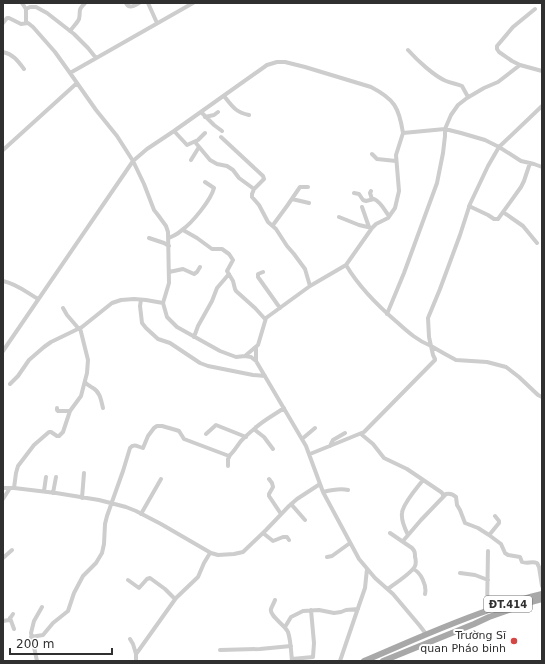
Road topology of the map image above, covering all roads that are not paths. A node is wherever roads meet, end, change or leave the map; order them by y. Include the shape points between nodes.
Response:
1 (22, 3) edge
2 (85, 3) edge
3 (126, 3) edge
4 (139, 3) edge
5 (148, 3) edge
6 (193, 3) edge
7 (26, 8) junction
8 (535, 10) dead end
9 (3, 14) edge
10 (7, 18) junction
11 (26, 22) junction
12 (3, 23) edge
13 (157, 23) junction
14 (70, 31) junction
15 (408, 50) dead end
16 (3, 52) edge
17 (96, 58) junction
18 (520, 65) junction
19 (24, 68) dead end
20 (542, 71) edge
21 (70, 73) junction
22 (77, 83) junction
23 (467, 95) junction
24 (224, 96) junction
25 (541, 109) edge
26 (201, 112) junction
27 (218, 112) dead end
28 (249, 115) dead end
29 (205, 117) junction
30 (445, 129) junction
31 (174, 131) junction
32 (222, 131) dead end
33 (205, 133) dead end
34 (403, 133) junction
35 (221, 137) dead end
36 (195, 142) junction
37 (199, 147) junction
38 (499, 147) junction
39 (3, 150) edge
40 (372, 154) dead end
41 (191, 160) dead end
42 (133, 161) junction
43 (396, 161) junction
44 (530, 163) junction
45 (542, 167) edge
46 (205, 182) dead end
47 (308, 187) dead end
48 (254, 190) junction
49 (371, 191) dead end
50 (354, 193) dead end
51 (292, 200) junction
52 (372, 200) junction
53 (309, 203) dead end
54 (469, 206) junction
55 (362, 207) dead end
56 (503, 212) junction
57 (339, 216) dead end
58 (389, 216) junction
59 (272, 225) junction
60 (371, 227) junction
61 (183, 230) junction
62 (149, 238) dead end
63 (169, 238) junction
64 (537, 243) dead end
65 (169, 246) junction
66 (346, 265) junction
67 (200, 266) dead end
68 (169, 272) junction
69 (263, 272) dead end
70 (228, 274) junction
71 (3, 281) edge
72 (310, 286) junction
73 (38, 299) junction
74 (141, 300) junction
75 (163, 303) junction
76 (63, 308) dead end
77 (280, 308) junction
78 (387, 314) junction
79 (265, 319) junction
80 (79, 329) junction
81 (194, 337) junction
82 (431, 346) junction
83 (256, 347) junction
84 (3, 350) edge
85 (245, 356) junction
86 (256, 361) junction
87 (265, 376) junction
88 (85, 382) junction
89 (10, 384) dead end
90 (542, 397) edge
91 (57, 408) dead end
92 (103, 408) dead end
93 (284, 408) junction
94 (70, 411) junction
95 (256, 427) junction
96 (316, 428) dead end
97 (345, 432) dead end
98 (206, 434) dead end
99 (361, 434) junction
100 (246, 437) junction
101 (302, 439) junction
102 (330, 446) junction
103 (273, 449) dead end
104 (310, 454) junction
105 (230, 455) junction
106 (228, 466) dead end
107 (84, 473) dead end
108 (46, 477) dead end
109 (56, 477) dead end
110 (161, 479) dead end
111 (269, 479) dead end
112 (423, 480) junction
113 (320, 484) junction
114 (3, 488) edge
115 (12, 488) junction
116 (348, 490) dead end
117 (44, 491) junction
118 (52, 492) junction
119 (323, 492) junction
120 (443, 497) junction
121 (82, 498) junction
122 (3, 499) edge
123 (111, 503) junction
124 (291, 504) junction
125 (141, 514) junction
126 (281, 514) junction
127 (495, 516) dead end
128 (305, 520) dead end
129 (263, 533) junction
130 (390, 533) dead end
131 (489, 534) junction
132 (408, 535) junction
133 (289, 540) dead end
134 (403, 541) junction
135 (350, 543) junction
136 (12, 550) dead end
137 (488, 551) dead end
138 (210, 553) junction
139 (327, 557) dead end
140 (3, 558) edge
141 (367, 569) junction
142 (413, 569) junction
143 (460, 573) dead end
144 (128, 580) dead end
145 (488, 580) junction
146 (542, 586) edge
147 (388, 588) junction
148 (425, 594) dead end
149 (542, 594) edge
150 (175, 599) junction
151 (275, 600) dead end
152 (542, 600) edge
153 (42, 607) dead end
154 (358, 609) junction
155 (311, 610) junction
156 (487, 611) junction
157 (13, 614) dead end
158 (10, 618) junction
159 (3, 620) edge
160 (285, 627) junction
161 (14, 629) dead end
162 (426, 634) junction
163 (31, 637) junction
164 (130, 639) dead end
165 (290, 646) junction
166 (220, 650) dead end
167 (136, 654) junction
168 (292, 660) edge
169 (37, 661) edge
170 (136, 661) edge
171 (340, 661) edge
172 (364, 661) edge
173 (383, 661) edge

1 - 7 street
2 - 14 street via 80,8 78,21
3 - 4 street via 131,7
5 - 13 street
6 - 13 street
7 - 11 street
7 - 14 street via 42,10
8 - 18 street via 513,27 497,46 501,53
9 - 10 street
10 - 11 street via 21,24
10 - 12 street
11 - 21 street via 55,52
13 - 17 street
14 - 17 street
15 - 23 street via 419,62 446,81 462,86
16 - 19 street via 17,58
17 - 21 street
18 - 20 street
18 - 23 street via 498,82
21 - 22 street
22 - 39 street
22 - 42 street
23 - 30 street via 451,115
24 - 26 street
24 - 28 street via 236,110
24 - 34 street via 267,65 286,62 380,92 394,104 401,119
25 - 38 street
26 - 29 street
26 - 31 street
27 - 29 street
29 - 32 street
30 - 34 street
30 - 38 street via 485,140
30 - 78 street via 446,136 437,183
31 - 36 street via 186,145
31 - 42 street
33 - 36 street
34 - 43 street
35 - 48 street via 263,176 263,180
36 - 37 street
37 - 41 street
37 - 48 street via 210,160 233,170
38 - 44 street via 521,161
38 - 54 street
40 - 43 street via 377,159
42 - 63 street via 154,210 166,226
42 - 73 street
43 - 58 street via 399,192 395,208
44 - 45 street
44 - 56 street via 524,181
46 - 61 street via 214,190 208,202
47 - 51 street via 300,187
48 - 59 street via 252,197
49 - 52 street
50 - 52 street via 359,194 363,200
51 - 53 street
51 - 59 street
52 - 58 street via 381,204
54 - 56 street via 495,219
54 - 82 street via 428,318
55 - 60 street
56 - 64 street via 523,226
57 - 60 street via 359,225
58 - 60 street
59 - 72 street via 305,269
60 - 66 street
61 - 63 street
61 - 70 street via 212,249 222,248 233,260 227,270
62 - 65 street
63 - 65 street
65 - 68 street
66 - 72 street
66 - 78 street via 364,290
67 - 68 street via 194,274 183,269
68 - 75 street via 169,286
69 - 77 street via 258,274 258,277
70 - 79 street via 236,291
70 - 81 street via 217,288
71 - 73 street via 12,283
72 - 77 street
73 - 84 street
74 - 75 street
74 - 80 street via 121,300 112,303
74 - 87 street via 142,323 158,339 170,343 208,366
75 - 81 street via 170,321
76 - 80 street
77 - 79 street
78 - 82 street via 415,337
79 - 83 street
80 - 88 street via 88,360
80 - 89 street via 44,347 29,360
81 - 85 street via 234,357
82 - 90 street via 456,360 487,362 506,367
82 - 99 street via 435,360
83 - 85 street
83 - 86 street
85 - 86 street
86 - 87 street
87 - 93 street
88 - 92 street via 96,390
88 - 94 street via 80,399
91 - 94 street via 58,411
93 - 95 street
93 - 101 street
94 - 115 street via 61,435 49,432 34,445 18,466
95 - 100 street
95 - 103 street via 255,430
96 - 101 street
97 - 102 street via 333,440
98 - 100 street via 216,425
99 - 102 street
99 - 112 street via 384,458
100 - 105 street
101 - 104 street
102 - 104 street
104 - 113 street
105 - 106 street
105 - 123 street via 184,439 176,430 158,426 154,428 143,448 133,445 130,448
107 - 121 street
108 - 117 street
109 - 118 street
110 - 125 street
111 - 126 street via 273,487 269,496
112 - 120 street via 443,494
112 - 132 street via 402,512
113 - 119 street
113 - 124 street
114 - 115 street
115 - 117 street
115 - 122 street
116 - 119 street
117 - 118 street
118 - 121 street
119 - 135 street
120 - 131 street via 449,493 454,494 465,522
120 - 132 street
121 - 123 street
123 - 125 street
123 - 163 street via 104,524 102,553 74,593 69,610 43,635
124 - 126 street
124 - 128 street
125 - 138 street
126 - 129 street
127 - 131 street via 500,523
129 - 133 street via 273,541 283,537
129 - 138 street via 242,552 218,555
130 - 134 street
131 - 146 street via 501,544 508,555 520,558 525,563 537,563
132 - 134 street
134 - 142 street via 415,551 416,561
135 - 139 street
135 - 141 street
136 - 140 street
137 - 145 street
138 - 150 street via 196,579
141 - 147 street
141 - 154 street via 365,588
142 - 147 street
142 - 148 street via 418,572 424,583
143 - 145 street
144 - 150 street via 139,588 150,578
145 - 156 street
147 - 162 street
149 - 156 main road, ĐT.414
150 - 167 street
151 - 160 street via 271,612
152 - 173 main road via 489,617
153 - 163 street via 31,629
154 - 155 street via 334,613
154 - 171 street
155 - 160 street via 291,617
155 - 168 street via 314,632 313,656
156 - 162 main road, ĐT.414
157 - 158 street
158 - 159 street
158 - 161 street
160 - 165 street
162 - 172 main road, ĐT.414
163 - 169 street
164 - 167 street
165 - 166 street
165 - 168 street
167 - 170 street

